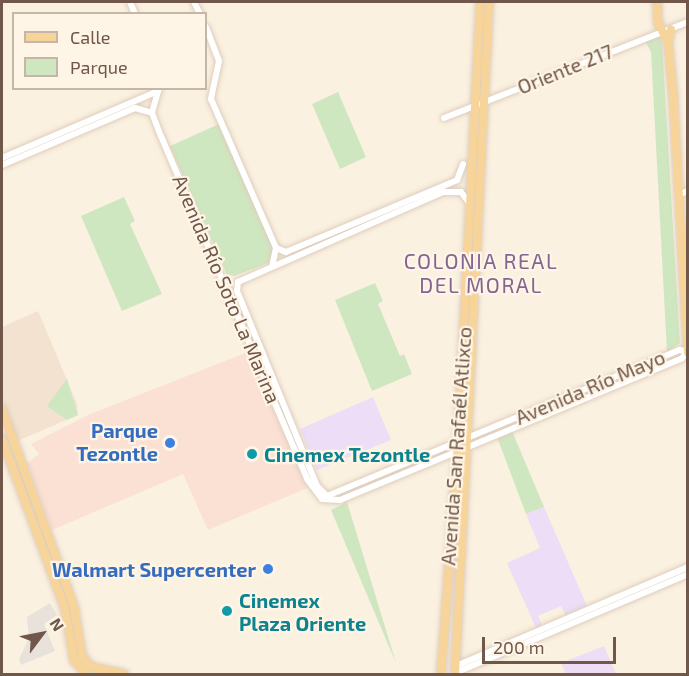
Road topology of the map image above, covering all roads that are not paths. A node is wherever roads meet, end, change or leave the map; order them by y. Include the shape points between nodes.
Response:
1 (480, 2) edge
2 (489, 2) edge
3 (657, 2) edge
4 (687, 22) edge
5 (671, 29) junction
6 (207, 30) edge
7 (661, 31) junction
8 (668, 42) junction
9 (159, 90) edge
10 (486, 101) junction
11 (475, 105) junction
12 (152, 113) junction
13 (444, 118) dead end
14 (34, 148) junction
15 (2, 158) edge
16 (463, 164) dead end
17 (2, 165) edge
18 (687, 191) edge
19 (678, 195) junction
20 (470, 204) junction
21 (276, 248) junction
22 (272, 267) junction
23 (224, 278) junction
24 (238, 282) junction
25 (687, 352) edge
26 (2, 409) edge
27 (2, 439) edge
28 (467, 443) junction
29 (457, 447) junction
30 (315, 487) junction
31 (687, 567) edge
32 (687, 574) edge
33 (455, 671) edge
34 (105, 673) edge
35 (86, 675) edge
36 (124, 675) edge
37 (441, 675) edge

1 - 11 main road, Avenida San Rafaél Atlixco
2 - 10 main road, Avenida San Rafaél Atlixco
3 - 7 main road
4 - 5 street, Oriente 217
5 - 7 street, Oriente 217
5 - 8 main road
6 - 21 street via 219,61 211,99
7 - 8 main road
7 - 10 street, Oriente 217
8 - 19 main road
9 - 12 street
9 - 14 street
10 - 11 street, Oriente 217
10 - 28 main road, Avenida San Rafaél Atlixco
11 - 13 street, Oriente 217
11 - 20 main road, Avenida San Rafaél Atlixco
12 - 14 street via 135,108
12 - 23 street, Avenida Río Soto La Marina
14 - 15 street
14 - 17 street
16 - 21 street via 457,180 285,252
18 - 19 street
19 - 25 main road
20 - 22 street via 461,192 443,192
20 - 29 main road, Avenida San Rafaél Atlixco
21 - 22 street
22 - 24 street
23 - 24 street
23 - 30 street, Avenida Río Soto La Marina
24 - 30 street, Avenida Río Soto La Marina via 237,291
25 - 28 street, Avenida Río Mayo via 680,350
26 - 34 main road via 74,608 82,656 87,664
27 - 35 main road via 65,608 74,660
28 - 29 street, Avenida Río Mayo
28 - 33 main road, Avenida San Rafaél Atlixco
29 - 30 street, Avenida Río Mayo via 340,500 327,501
29 - 37 main road, Avenida San Rafaél Atlixco
31 - 33 street
32 - 33 street
34 - 36 main road

